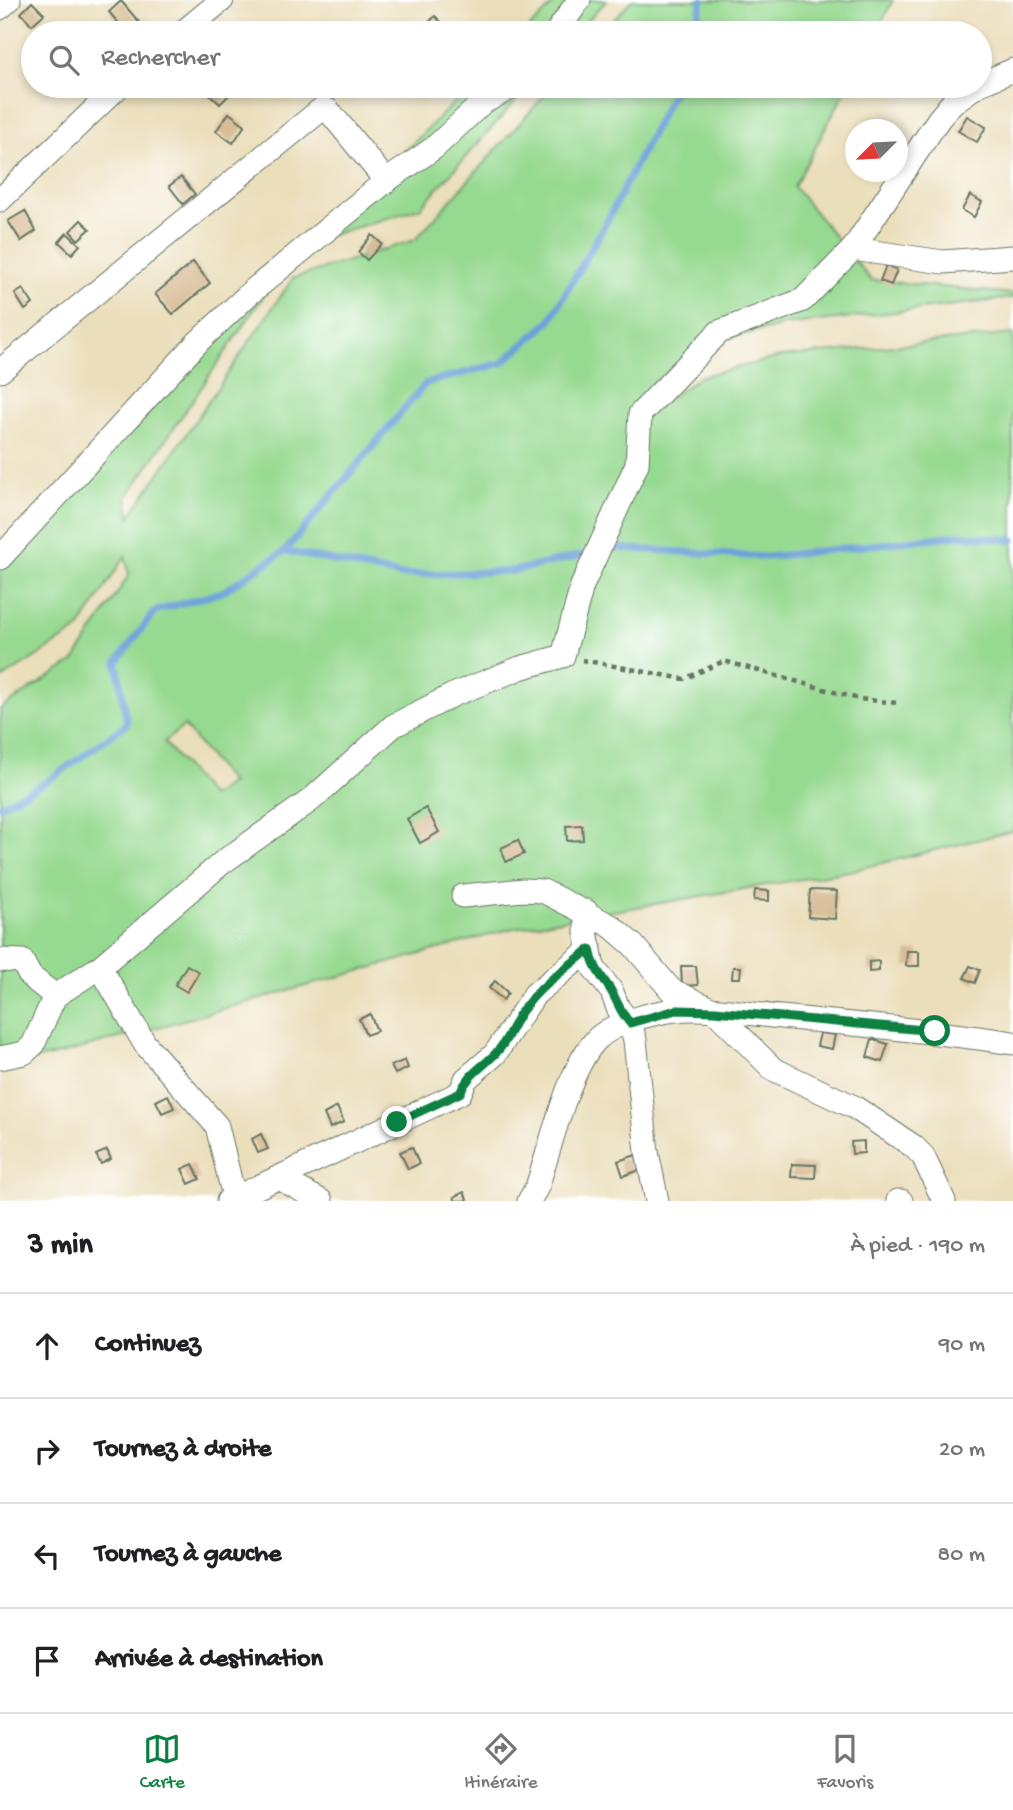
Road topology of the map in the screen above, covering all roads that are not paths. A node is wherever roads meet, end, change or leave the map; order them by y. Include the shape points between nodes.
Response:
1 (9, 0) edge
2 (222, 0) edge
3 (579, 0) edge
4 (0, 8) edge
5 (197, 21) edge
6 (564, 21) edge
7 (1013, 70) edge
8 (992, 79) edge
9 (106, 98) edge
10 (491, 98) edge
11 (959, 98) edge
12 (386, 181) junction
13 (0, 200) edge
14 (853, 249) junction
15 (1013, 257) edge
16 (3, 363) edge
17 (0, 558) edge
18 (463, 896) dead end
19 (586, 911) junction
20 (590, 949) junction
21 (0, 960) edge
22 (100, 967) junction
23 (55, 996) junction
24 (715, 1011) junction
25 (630, 1023) junction
26 (1013, 1043) edge
27 (0, 1058) edge
28 (281, 1179) junction
29 (232, 1201) edge
30 (321, 1201) edge
31 (529, 1201) edge
32 (657, 1201) edge
33 (944, 1201) edge

1 - 4 street
2 - 5 street
3 - 6 street
7 - 8 street
9 - 13 street
10 - 12 street via 434,148
11 - 14 street via 938,120
12 - 16 street via 323,108
12 - 17 street via 204,335
14 - 15 street via 943,262
14 - 22 street via 803,300 719,331 640,414 637,464 582,586 563,656 453,695 393,726 311,800 223,862
18 - 19 street via 543,891
19 - 20 street
19 - 24 street via 633,945 671,990
20 - 25 street via 593,967
20 - 28 street via 535,995 505,1041 466,1079 460,1093
21 - 23 street via 22,961 30,976
22 - 23 street
22 - 29 street via 145,1044 217,1126
23 - 27 street via 33,1045 24,1054
24 - 25 street via 676,1010
24 - 26 street via 935,1031
24 - 33 street via 773,1069 854,1107 913,1146
25 - 31 street via 596,1039 577,1068
25 - 32 street
28 - 29 street
28 - 30 street

